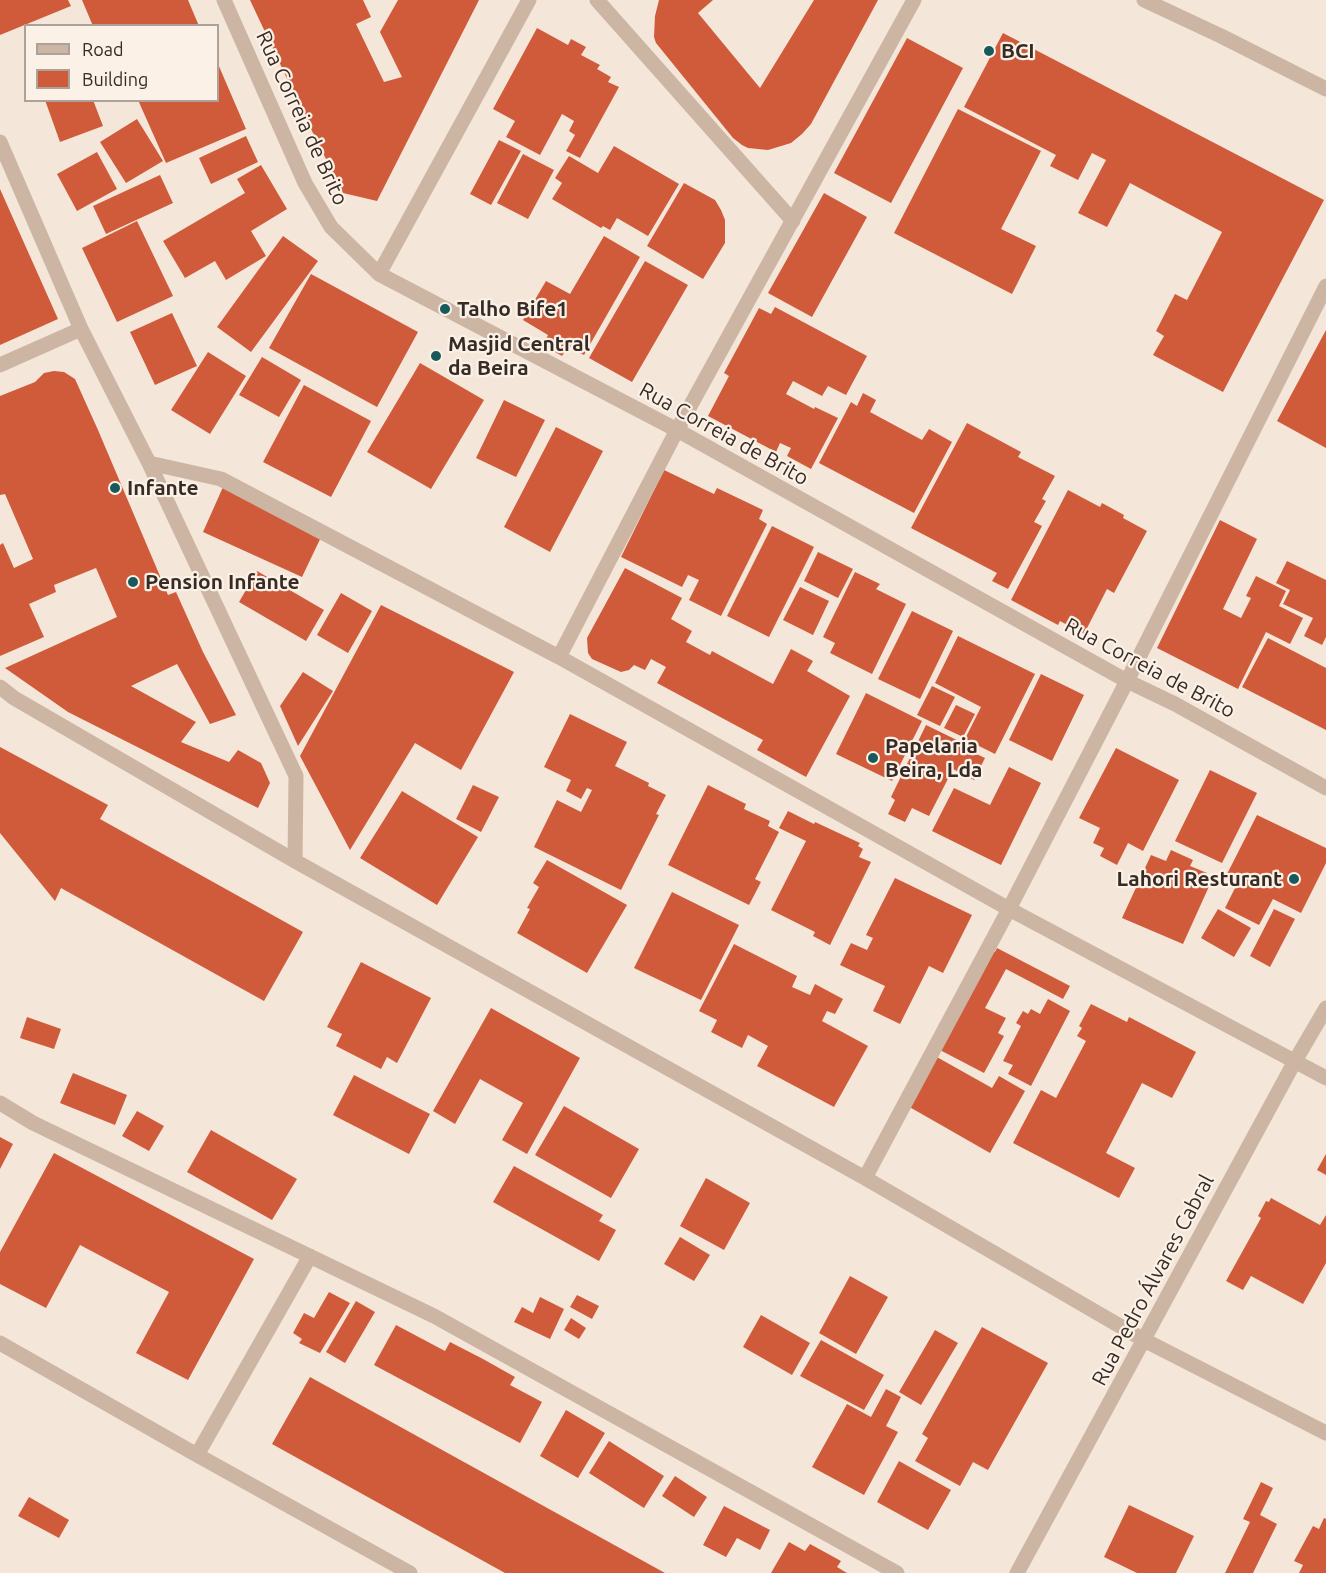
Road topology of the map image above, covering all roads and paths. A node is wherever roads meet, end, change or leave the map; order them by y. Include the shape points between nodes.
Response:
1 (224, 0) edge
2 (529, 0) edge
3 (597, 0) edge
4 (914, 0) edge
5 (1144, 0) edge
6 (1326, 89) edge
7 (0, 142) edge
8 (793, 221) junction
9 (379, 274) junction
10 (1326, 286) edge
11 (81, 329) junction
12 (0, 365) edge
13 (676, 430) junction
14 (149, 463) junction
15 (559, 657) junction
16 (1127, 681) junction
17 (0, 687) edge
18 (1326, 788) edge
19 (295, 861) junction
20 (1009, 909) junction
21 (1326, 1008) edge
22 (1295, 1061) junction
23 (1326, 1078) edge
24 (0, 1103) edge
25 (866, 1178) junction
26 (310, 1256) junction
27 (1144, 1340) junction
28 (0, 1343) edge
29 (1326, 1433) edge
30 (197, 1455) junction
31 (410, 1573) edge
32 (897, 1573) edge
33 (1017, 1573) edge

1 - 9 street, Rua Correia de Brito via 305,183 331,227
2 - 9 street
3 - 8 street
4 - 8 street
5 - 6 street
7 - 11 street
8 - 13 street
9 - 13 street, Rua Correia de Brito
10 - 16 street
11 - 12 street
11 - 14 street
13 - 15 street
13 - 16 street, Rua Correia de Brito
14 - 15 street via 221,479
14 - 19 street via 296,776
15 - 20 street
16 - 18 street, Rua Correia de Brito
16 - 20 street
17 - 19 street
19 - 25 street
20 - 22 street
20 - 25 street
21 - 22 street, Rua Pedro Álvares Cabral
22 - 23 street
22 - 27 street, Rua Pedro Álvares Cabral
24 - 26 street via 33,1123
25 - 27 street
26 - 30 street
26 - 32 street via 434,1316
27 - 29 street
27 - 33 street, Rua Pedro Álvares Cabral
28 - 30 street
30 - 31 street

